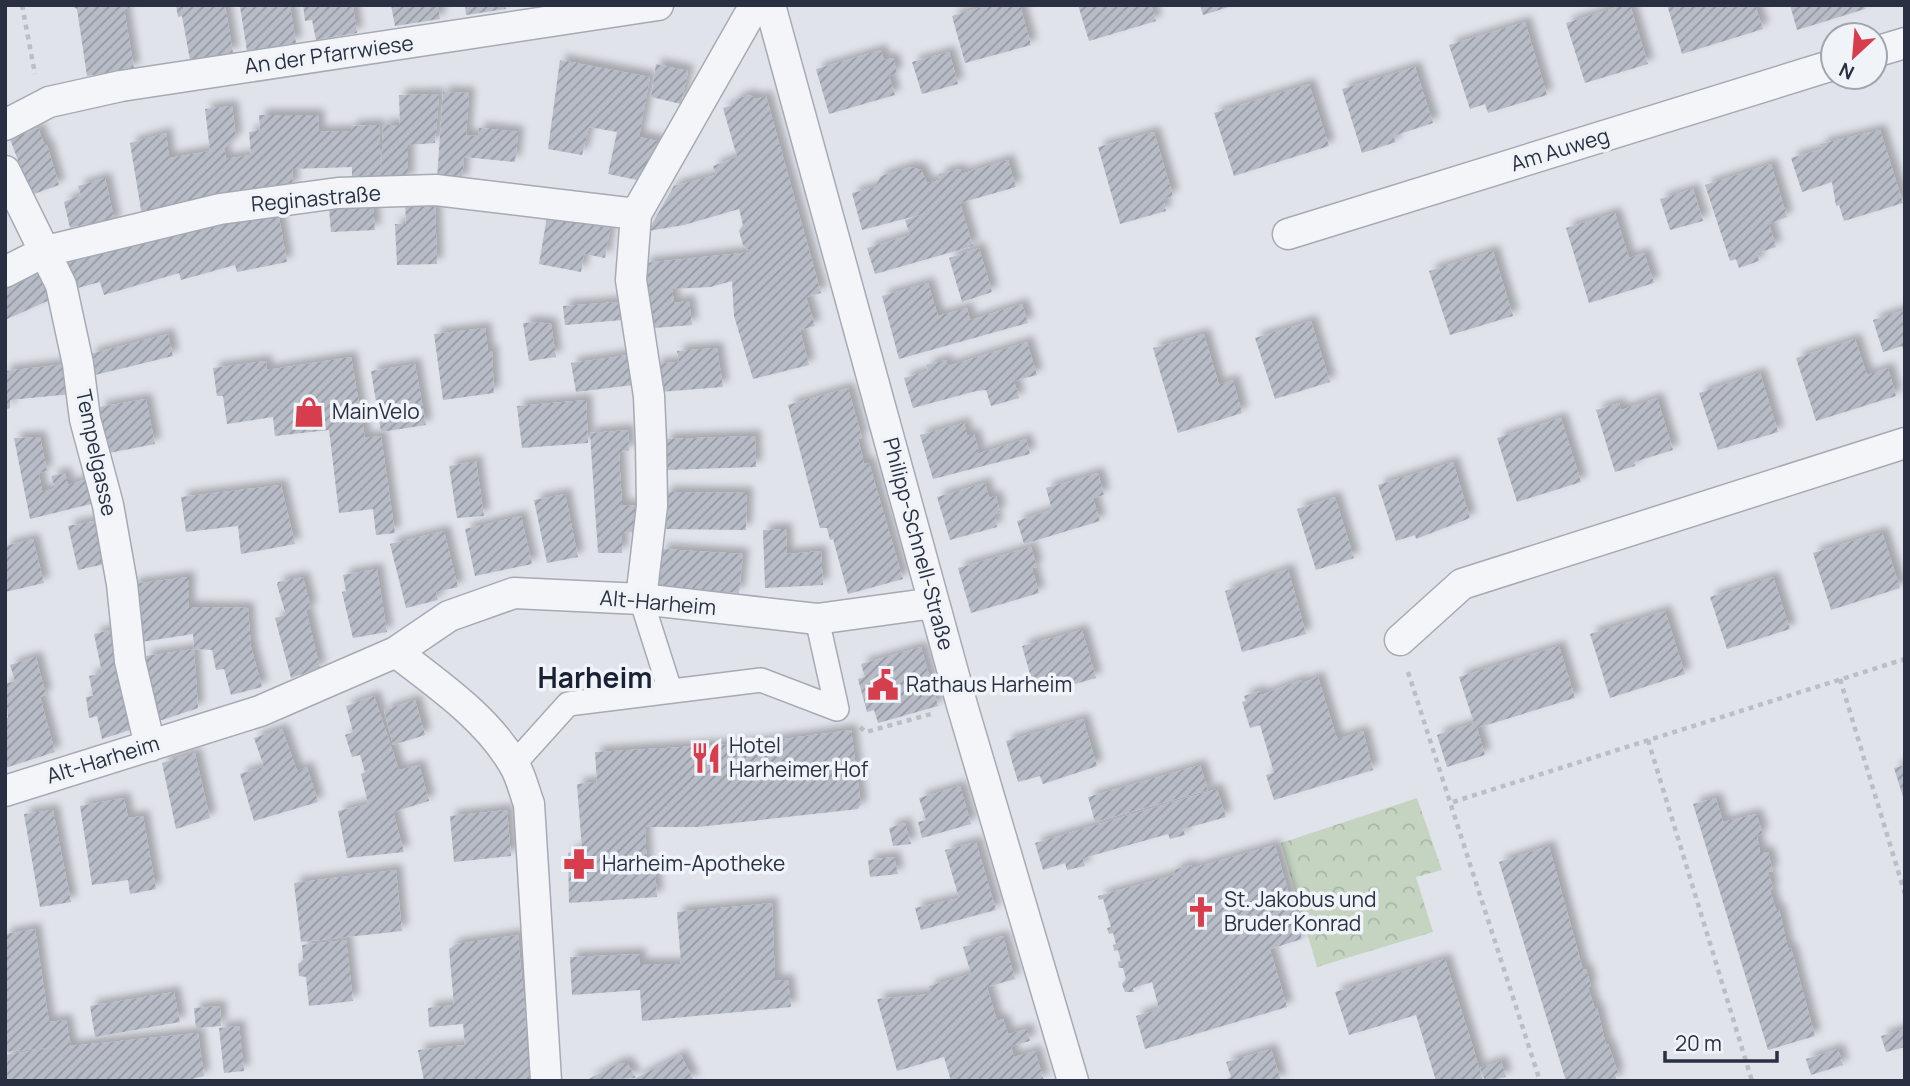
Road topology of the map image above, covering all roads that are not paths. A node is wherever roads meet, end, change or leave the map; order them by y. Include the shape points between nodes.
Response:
1 (658, 5) edge
2 (755, 5) edge
3 (770, 5) edge
4 (1819, 69) edge
5 (5, 125) edge
6 (5, 171) edge
7 (636, 214) junction
8 (1288, 234) dead end
9 (46, 251) junction
10 (5, 272) edge
11 (1905, 443) edge
12 (641, 600) junction
13 (934, 603) junction
14 (817, 619) junction
15 (1400, 640) road end
16 (396, 652) junction
17 (670, 690) junction
18 (150, 746) junction
19 (514, 764) junction
20 (5, 791) edge
21 (546, 1081) edge
22 (1073, 1081) edge

1 - 5 street, An der Pfarrwiese via 121,86 49,102
2 - 7 street
3 - 13 street, Philipp-Schnell-Straße
4 - 8 street, Am Auweg
6 - 9 street, Tempelgasse
7 - 9 street, Reginastraße via 436,190 338,193 220,209
7 - 12 street via 631,280 652,443 652,506
9 - 10 street, Reginastraße
9 - 18 street, Tempelgasse via 61,285 85,419 108,505 130,661
11 - 15 street via 1462,584
12 - 14 street, Alt-Harheim
12 - 16 street, Alt-Harheim via 514,593 449,615
12 - 17 street
13 - 14 street, Alt-Harheim
13 - 22 street, Philipp-Schnell-Straße
14 - 17 street via 837,709 761,680
16 - 18 street, Alt-Harheim via 260,711
16 - 19 street via 457,699
17 - 19 street via 568,704
18 - 20 street, Alt-Harheim
19 - 21 street via 529,804

